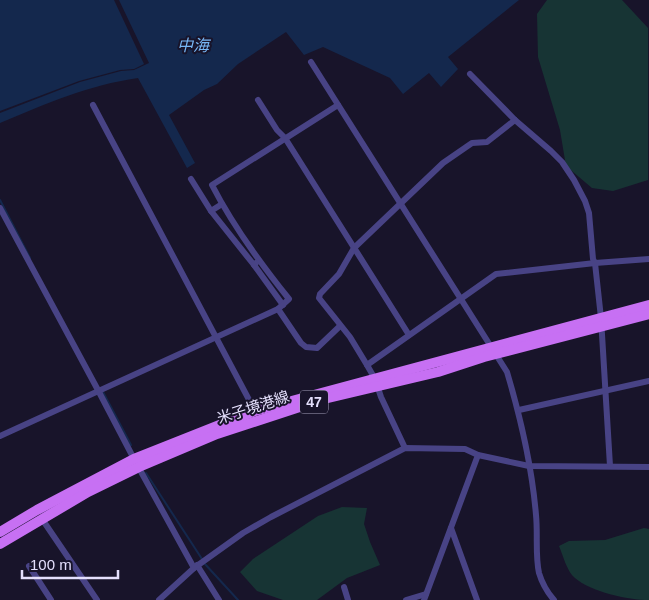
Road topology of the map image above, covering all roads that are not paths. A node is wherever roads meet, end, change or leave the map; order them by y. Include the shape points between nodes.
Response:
1 (311, 62) dead end
2 (470, 74) dead end
3 (258, 100) dead end
4 (93, 105) dead end
5 (338, 105) junction
6 (515, 120) junction
7 (285, 138) junction
8 (191, 179) dead end
9 (402, 203) junction
10 (222, 204) junction
11 (0, 208) edge
12 (211, 211) junction
13 (354, 248) junction
14 (649, 260) edge
15 (256, 263) junction
16 (595, 263) junction
17 (461, 299) junction
18 (649, 305) edge
19 (280, 307) junction
20 (649, 314) edge
21 (601, 322) junction
22 (340, 326) junction
23 (409, 335) junction
24 (215, 338) junction
25 (494, 351) junction
26 (367, 364) junction
27 (649, 382) edge
28 (376, 383) junction
29 (606, 391) junction
30 (99, 392) junction
31 (519, 410) junction
32 (255, 411) junction
33 (0, 436) edge
34 (405, 448) junction
35 (478, 455) junction
36 (136, 463) junction
37 (529, 466) junction
38 (610, 466) junction
39 (649, 467) edge
40 (42, 519) junction
41 (451, 528) junction
42 (0, 532) edge
43 (0, 544) edge
44 (29, 566) dead end
45 (196, 566) junction
46 (344, 587) dead end
47 (425, 597) edge
48 (550, 599) edge
49 (51, 600) edge
50 (97, 600) edge
51 (159, 600) edge
52 (219, 600) edge
53 (348, 600) edge
54 (406, 600) edge
55 (477, 600) edge

1 - 5 street
2 - 6 street
3 - 7 street
4 - 24 street
5 - 7 street
5 - 9 street
6 - 9 street via 487,142 472,143 443,163
6 - 16 street via 562,162 574,180 589,213
7 - 10 street via 212,185
7 - 13 street
8 - 12 street
9 - 13 street
9 - 17 street
10 - 12 street
10 - 15 street
11 - 30 street
12 - 15 street
13 - 22 street via 339,274 319,298
13 - 23 street
14 - 16 street
15 - 19 street via 289,299
16 - 17 street via 496,274
16 - 21 street
17 - 23 street
17 - 25 street
18 - 21 main road, 米子境港線 / 47
19 - 22 street via 306,347 317,348
19 - 24 street
20 - 21 main road, 米子境港線 / 47
21 - 25 main road, 米子境港線 / 47
21 - 29 street
22 - 26 street
23 - 26 street
24 - 30 street
24 - 32 street
25 - 28 main road, 米子境港線 / 47
25 - 31 street via 507,372
26 - 28 street
27 - 29 street
28 - 32 main road, 米子境港線 / 47
28 - 34 street
28 - 36 main road, 米子境港線 / 47
29 - 31 street
29 - 38 street
30 - 33 street
30 - 36 street
31 - 37 street
32 - 36 main road, 米子境港線 / 47
34 - 35 street via 465,449
34 - 45 street via 264,521
35 - 37 street
35 - 41 street
36 - 40 main road, 米子境港線 / 47
36 - 42 main road, 米子境港線 / 47 via 36,510
36 - 45 street
37 - 38 street
37 - 48 street via 539,572
38 - 39 street
40 - 43 main road, 米子境港線 / 47
40 - 50 street
41 - 47 street
41 - 55 street
44 - 49 street
45 - 51 street
45 - 52 street
46 - 53 street
47 - 54 street

